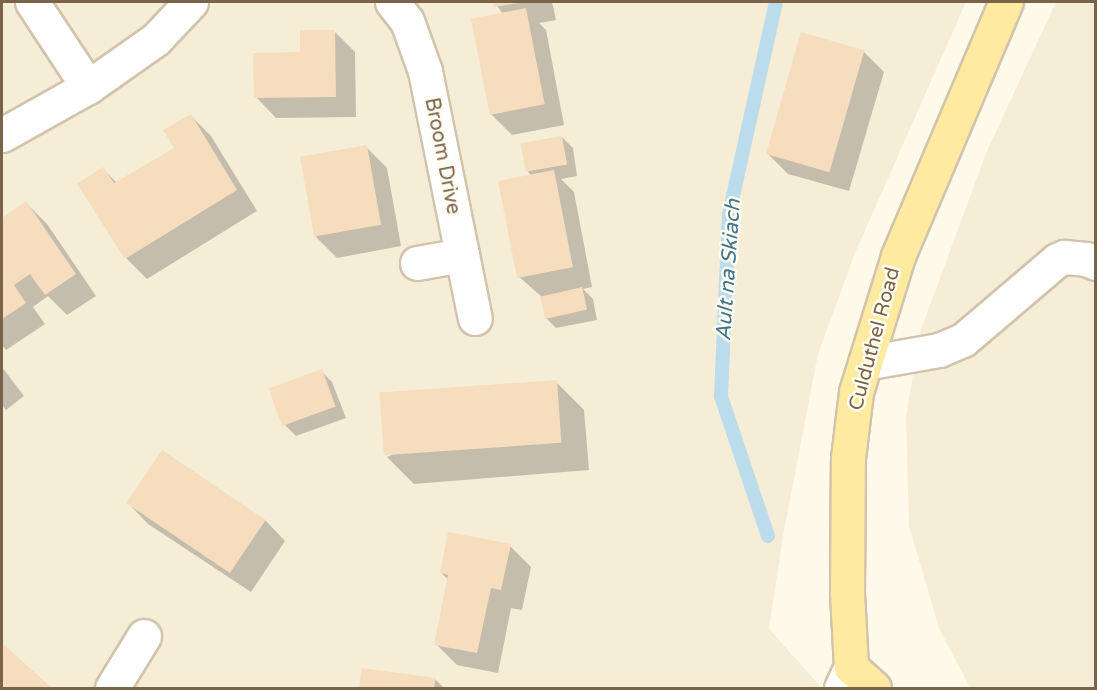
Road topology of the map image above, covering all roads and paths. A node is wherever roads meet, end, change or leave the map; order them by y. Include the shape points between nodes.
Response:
1 (32, 2) edge
2 (191, 2) edge
3 (392, 2) edge
4 (1006, 2) edge
5 (88, 87) junction
6 (2, 135) edge
7 (462, 255) junction
8 (417, 263) dead end
9 (1095, 263) edge
10 (475, 318) dead end
11 (865, 363) junction
12 (144, 636) dead end
13 (855, 681) edge
14 (120, 685) edge

1 - 5 street
2 - 5 street via 156,39
3 - 7 street, Broom Drive via 407,21 425,72
4 - 11 main road, Culduthel Road via 898,256
5 - 6 street
7 - 8 street
7 - 10 street, Broom Drive
9 - 11 street via 1064,257 1057,260 963,340 939,350
11 - 13 main road, Culduthel Road via 856,392 848,458 847,592
12 - 14 street

